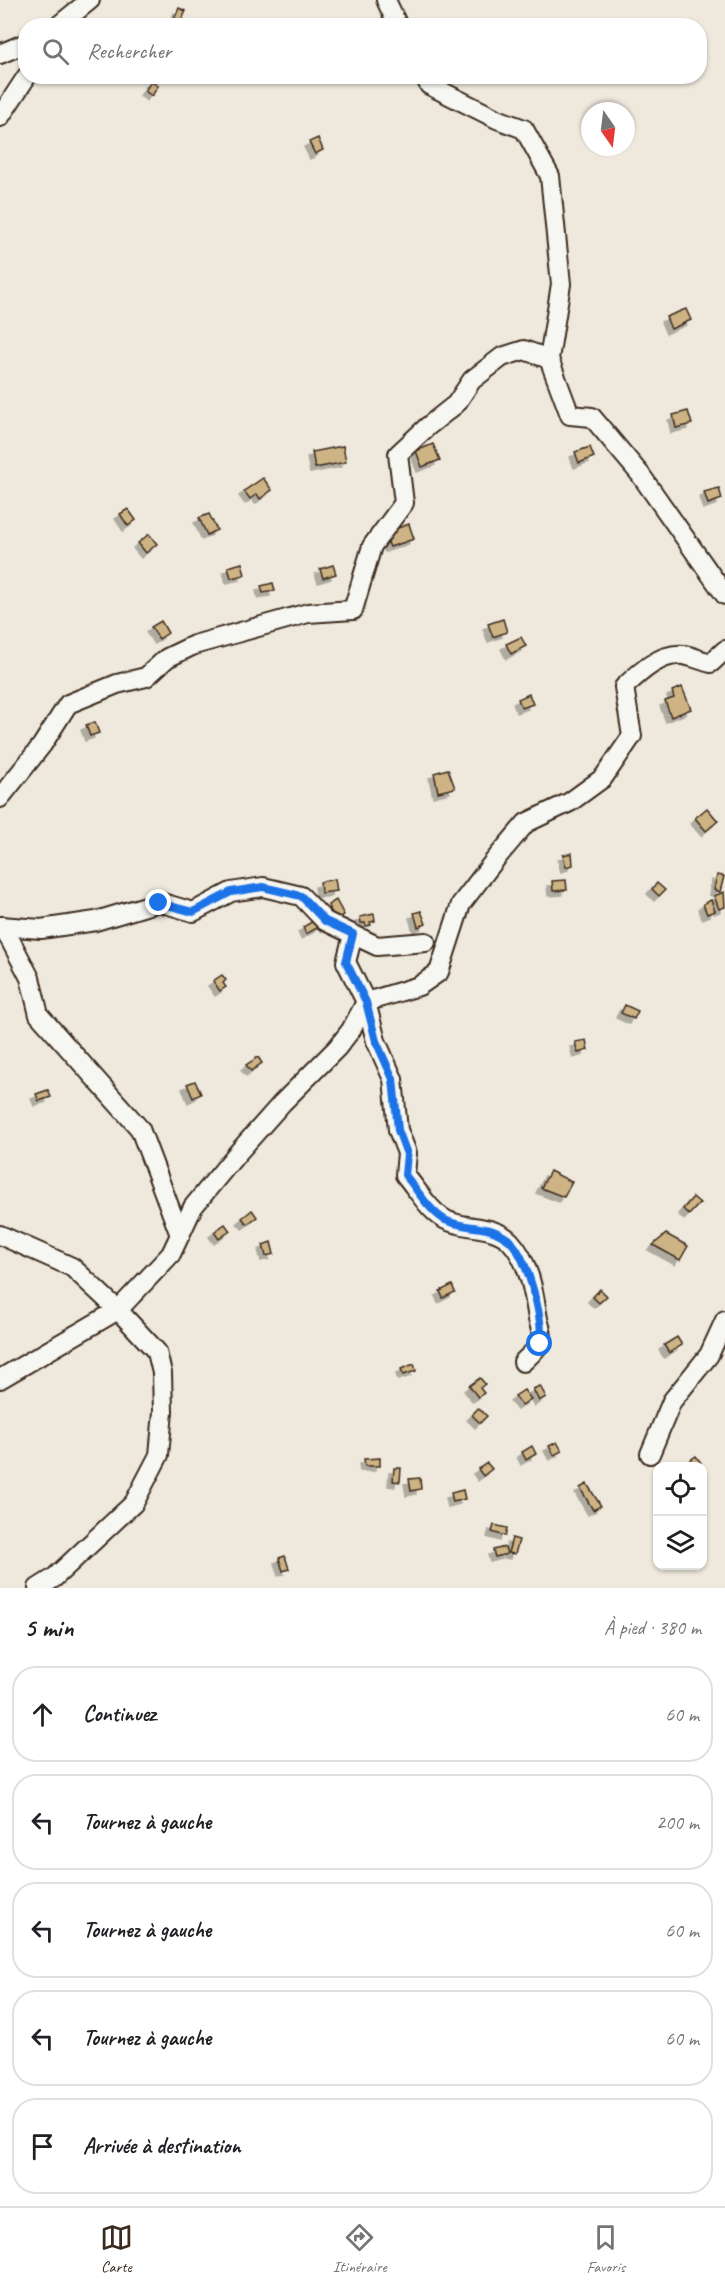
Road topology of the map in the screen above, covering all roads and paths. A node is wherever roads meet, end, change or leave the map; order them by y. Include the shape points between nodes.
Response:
1 (90, 0) edge
2 (386, 0) edge
3 (68, 18) edge
4 (394, 18) edge
5 (18, 46) edge
6 (0, 54) edge
7 (22, 84) edge
8 (429, 84) edge
9 (0, 117) edge
10 (549, 359) junction
11 (725, 595) edge
12 (725, 650) edge
13 (0, 798) edge
14 (1, 926) edge
15 (353, 934) junction
16 (426, 942) dead end
17 (366, 1002) junction
18 (0, 1234) edge
19 (180, 1235) junction
20 (118, 1310) junction
21 (725, 1320) edge
22 (523, 1362) dead end
23 (0, 1379) edge
24 (650, 1454) dead end
25 (38, 1588) edge

1 - 3 street
2 - 4 street
5 - 6 street
7 - 9 street
8 - 10 street via 524,129 550,176 561,284
10 - 11 street via 570,416 592,417 640,474
10 - 13 street via 524,350 502,357 472,380 456,404 398,454 404,503 372,546 353,610 309,613 194,645 167,658 146,677 68,704 42,746
12 - 17 street via 711,663 681,655 667,658 644,668 624,687 632,736 603,778 570,802 526,823 462,904 439,972 419,986
14 - 15 street via 41,929 96,921 159,903 193,912 231,892 263,887 301,896 325,921
14 - 19 street via 30,978 39,1015 140,1129
15 - 16 street via 377,945
15 - 17 street via 346,962
17 - 19 street via 337,1048 282,1103 193,1207
17 - 22 street via 376,1041 393,1079 398,1130 407,1154 405,1175 444,1219 491,1230 510,1241 522,1258 536,1296 542,1335 540,1344
18 - 20 street via 72,1267
19 - 20 street via 171,1254
20 - 23 street
20 - 25 street via 157,1352 164,1412 159,1455 134,1503 54,1578
21 - 24 street via 709,1354 672,1401

